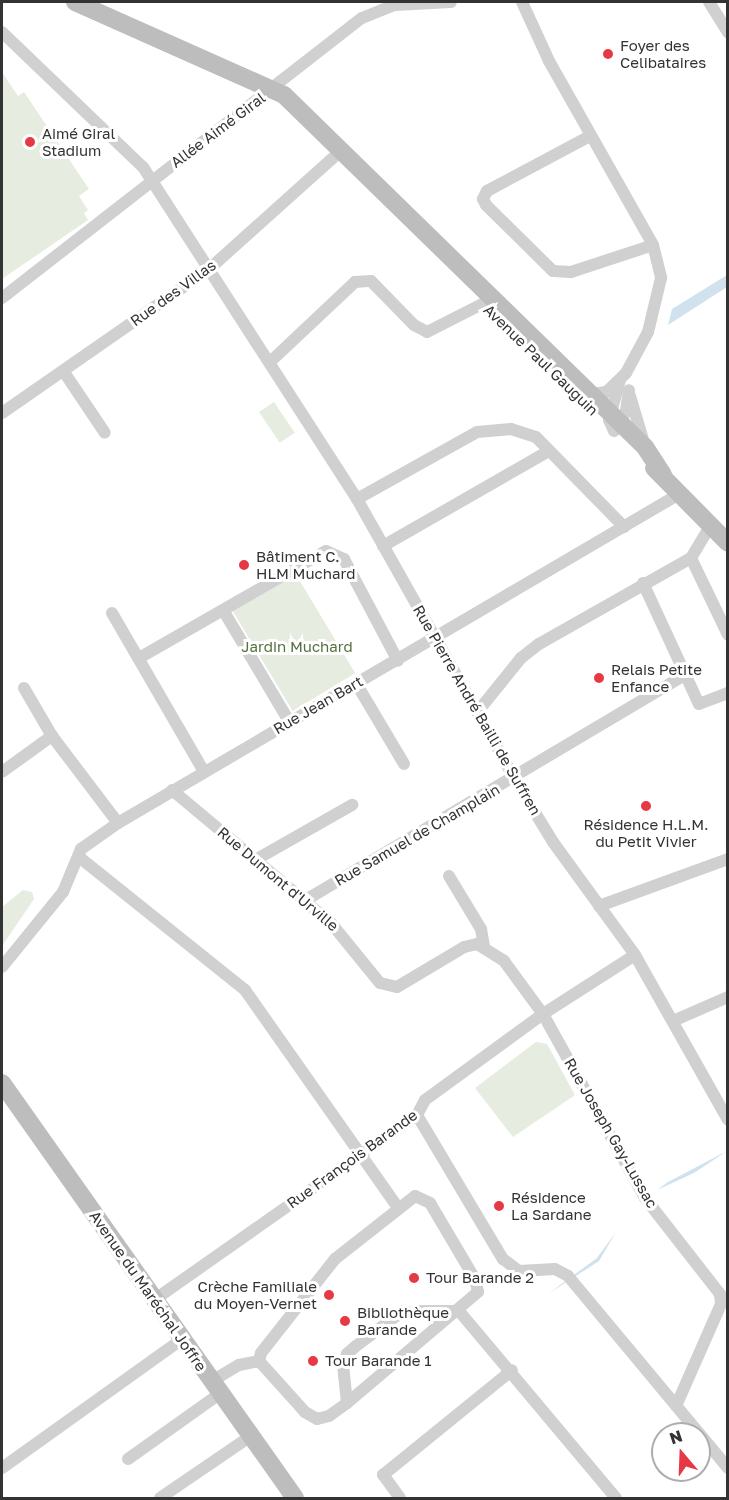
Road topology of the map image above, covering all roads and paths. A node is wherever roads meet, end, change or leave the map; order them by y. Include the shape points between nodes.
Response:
1 (75, 2) edge
2 (451, 2) edge
3 (522, 2) edge
4 (709, 2) edge
5 (98, 6) edge
6 (2, 32) edge
7 (728, 32) edge
8 (270, 90) junction
9 (590, 136) junction
10 (333, 158) junction
11 (151, 182) junction
12 (653, 245) junction
13 (208, 270) junction
14 (475, 282) junction
15 (2, 298) edge
16 (486, 303) junction
17 (515, 320) junction
18 (270, 362) junction
19 (64, 372) junction
20 (623, 377) junction
21 (629, 390) junction
22 (588, 397) junction
23 (2, 413) edge
24 (613, 421) junction
25 (105, 433) dead end
26 (645, 447) junction
27 (549, 451) junction
28 (663, 476) junction
29 (681, 493) junction
30 (357, 499) junction
31 (711, 523) junction
32 (624, 527) junction
33 (728, 535) edge
34 (728, 543) edge
35 (383, 546) junction
36 (691, 558) junction
37 (643, 583) junction
38 (223, 610) junction
39 (112, 613) dead end
40 (728, 635) edge
41 (436, 639) junction
42 (139, 658) junction
43 (398, 661) junction
44 (685, 675) junction
45 (356, 683) junction
46 (24, 688) dead end
47 (728, 693) edge
48 (479, 710) junction
49 (290, 721) junction
50 (52, 736) junction
51 (404, 764) dead end
52 (203, 770) junction
53 (2, 772) edge
54 (514, 778) junction
55 (172, 789) junction
56 (352, 805) dead end
57 (118, 823) junction
58 (79, 857) junction
59 (728, 859) edge
60 (255, 860) junction
61 (450, 876) dead end
62 (303, 901) junction
63 (598, 906) junction
64 (484, 946) junction
65 (635, 955) junction
66 (2, 967) edge
67 (728, 998) edge
68 (543, 1014) junction
69 (673, 1022) junction
70 (2, 1083) edge
71 (417, 1115) junction
72 (728, 1120) edge
73 (361, 1153) junction
74 (397, 1206) junction
75 (154, 1300) junction
76 (459, 1311) junction
77 (182, 1339) junction
78 (260, 1357) junction
79 (512, 1370) junction
80 (216, 1387) junction
81 (346, 1403) junction
82 (676, 1406) junction
83 (251, 1436) junction
84 (128, 1460) dead end
85 (2, 1468) edge
86 (728, 1468) edge
87 (160, 1498) edge
88 (295, 1498) edge
89 (400, 1498) edge
90 (616, 1498) edge

1 - 5 street, Avenue Paul Gauguin
2 - 8 street, Allée Aimé Giral via 395,4 378,10
3 - 9 street
4 - 7 street
5 - 8 street, Avenue Paul Gauguin
6 - 11 street, Rue Pierre André Bailli de Suffren via 143,167
8 - 10 street, Avenue Paul Gauguin
8 - 11 street, Allée Aimé Giral
8 - 14 street, Avenue Paul Gauguin via 284,95
9 - 12 street
9 - 12 street via 486,191 483,199 553,272 571,272
10 - 13 street, Rue des Villas
10 - 16 street, Avenue Paul Gauguin
11 - 13 street, Rue Pierre André Bailli de Suffren
11 - 15 street, Allée Aimé Giral
12 - 20 street via 661,278 658,303 648,332
13 - 18 street, Rue Pierre André Bailli de Suffren
13 - 19 street, Rue des Villas
14 - 16 street, Avenue Paul Gauguin
14 - 17 street, Avenue Paul Gauguin
16 - 17 street, Avenue Paul Gauguin
16 - 18 street via 427,332 414,325 371,281 355,282
16 - 22 street, Avenue Paul Gauguin
17 - 22 street, Avenue Paul Gauguin
18 - 30 street, Rue Pierre André Bailli de Suffren
19 - 23 street, Rue des Villas
19 - 25 street
20 - 21 street
20 - 22 street via 606,392
20 - 24 street
21 - 24 street via 626,411
21 - 26 street
22 - 24 street, Avenue Paul Gauguin
24 - 26 street, Avenue Paul Gauguin
24 - 28 street, Avenue Paul Gauguin
26 - 28 street, Avenue Paul Gauguin
27 - 30 street via 536,437 511,429 489,428
27 - 32 street
27 - 35 street
28 - 29 street
29 - 31 street
29 - 32 street, Rue Jean Bart
30 - 35 street, Rue Pierre André Bailli de Suffren
31 - 33 street
31 - 34 street
31 - 36 street
32 - 41 street, Rue Jean Bart
35 - 41 street, Rue Pierre André Bailli de Suffren
36 - 37 street
36 - 40 street
37 - 44 street
37 - 48 street via 539,644 521,658
38 - 42 street
38 - 43 street via 321,552 336,554 344,559
38 - 49 street
39 - 42 street
41 - 43 street, Rue Jean Bart
41 - 48 street, Rue Pierre André Bailli de Suffren
42 - 52 street
43 - 45 street, Rue Jean Bart
44 - 47 street via 699,704
44 - 54 street, Rue Samuel de Champlain
45 - 49 street, Rue Jean Bart
45 - 51 street
46 - 50 street
48 - 54 street, Rue Pierre André Bailli de Suffren
49 - 52 street, Rue Jean Bart
50 - 53 street
50 - 57 street
52 - 55 street, Rue Jean Bart
54 - 62 street, Rue Samuel de Champlain
54 - 63 street, Rue Pierre André Bailli de Suffren
55 - 57 street, Rue Jean Bart
55 - 60 street, Rue Dumont d'Urville
56 - 60 street
57 - 58 street, Rue Jean Bart via 81,849
58 - 66 street, Rue Jean Bart via 63,892
58 - 73 street via 246,990
59 - 63 street
60 - 62 street, Rue Dumont d'Urville
61 - 64 street via 482,929
62 - 64 street, Rue Dumont d'Urville via 341,933 387,987 397,987 464,947
63 - 65 street, Rue Pierre André Bailli de Suffren
64 - 68 street via 504,961
65 - 68 street, Rue François Barande
65 - 69 street, Rue Pierre André Bailli de Suffren
67 - 69 street
68 - 71 street, Rue François Barande via 425,1100
68 - 82 street, Rue Joseph Gay-Lussac via 645,1198 720,1294 721,1304
69 - 72 street, Rue Pierre André Bailli de Suffren
70 - 75 street, Avenue du Maréchal Joffre
71 - 73 street, Rue François Barande
71 - 82 street via 503,1259 519,1271 563,1271
73 - 74 street
73 - 75 street, Rue François Barande
74 - 76 street via 422,1196 430,1203 476,1279 478,1292
74 - 78 street via 330,1265
75 - 77 street, Avenue du Maréchal Joffre
76 - 79 street
76 - 81 street
76 - 81 street via 403,1311 356,1346 343,1365
77 - 80 street, Avenue du Maréchal Joffre
77 - 85 street
78 - 80 street via 239,1365
78 - 81 street via 305,1412 317,1419 329,1416
79 - 89 street via 383,1474
79 - 90 street
80 - 83 street, Avenue du Maréchal Joffre
80 - 84 street
82 - 86 street
83 - 87 street
83 - 88 street, Avenue du Maréchal Joffre

